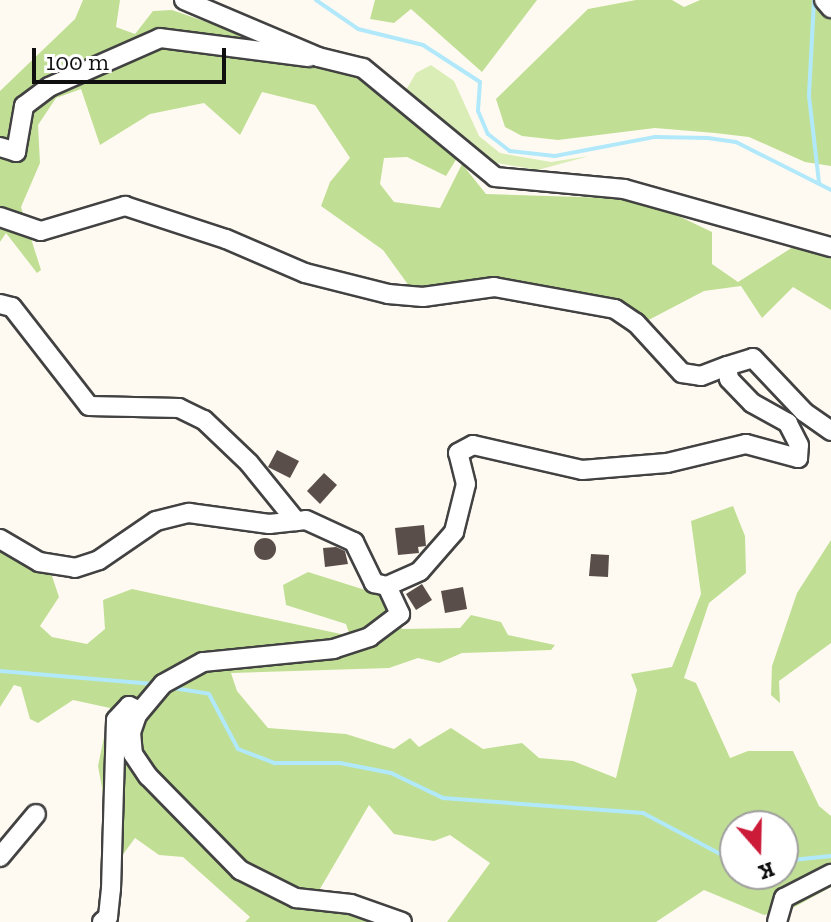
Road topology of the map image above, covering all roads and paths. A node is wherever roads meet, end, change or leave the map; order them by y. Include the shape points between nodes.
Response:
1 (184, 0) edge
2 (824, 0) edge
3 (831, 8) edge
4 (318, 57) junction
5 (0, 147) edge
6 (0, 217) edge
7 (831, 247) edge
8 (0, 304) edge
9 (727, 366) junction
10 (831, 431) edge
11 (296, 521) junction
12 (0, 539) edge
13 (387, 586) junction
14 (140, 711) junction
15 (36, 814) dead end
16 (0, 857) edge
17 (831, 874) edge
18 (102, 922) edge
19 (402, 922) edge
20 (777, 922) edge

1 - 4 street
2 - 3 street
4 - 5 street via 289,58 160,38 49,87 24,106 16,152
4 - 7 street via 363,68 495,177 624,189
6 - 9 street via 41,231 125,206 226,239 305,273 388,294 423,297 494,287 615,309 636,323 682,373 701,376
8 - 11 street via 12,307 89,406 179,408 204,420 249,463
9 - 10 street via 753,358 804,412
9 - 13 street via 739,391 788,423 799,445 798,458 746,444 667,463 582,470 473,445 458,453 466,484 454,532 420,571
11 - 12 street via 269,524 189,513 156,521 99,560 75,568 39,562
11 - 13 street via 306,520 354,542 374,583
13 - 14 street via 400,614 370,637 334,649 203,662 170,679
14 - 18 street via 129,706 116,720 111,889 108,917
14 - 19 street via 131,732 133,754 196,830 240,870 296,898 351,904
15 - 16 street
17 - 20 street via 784,898

